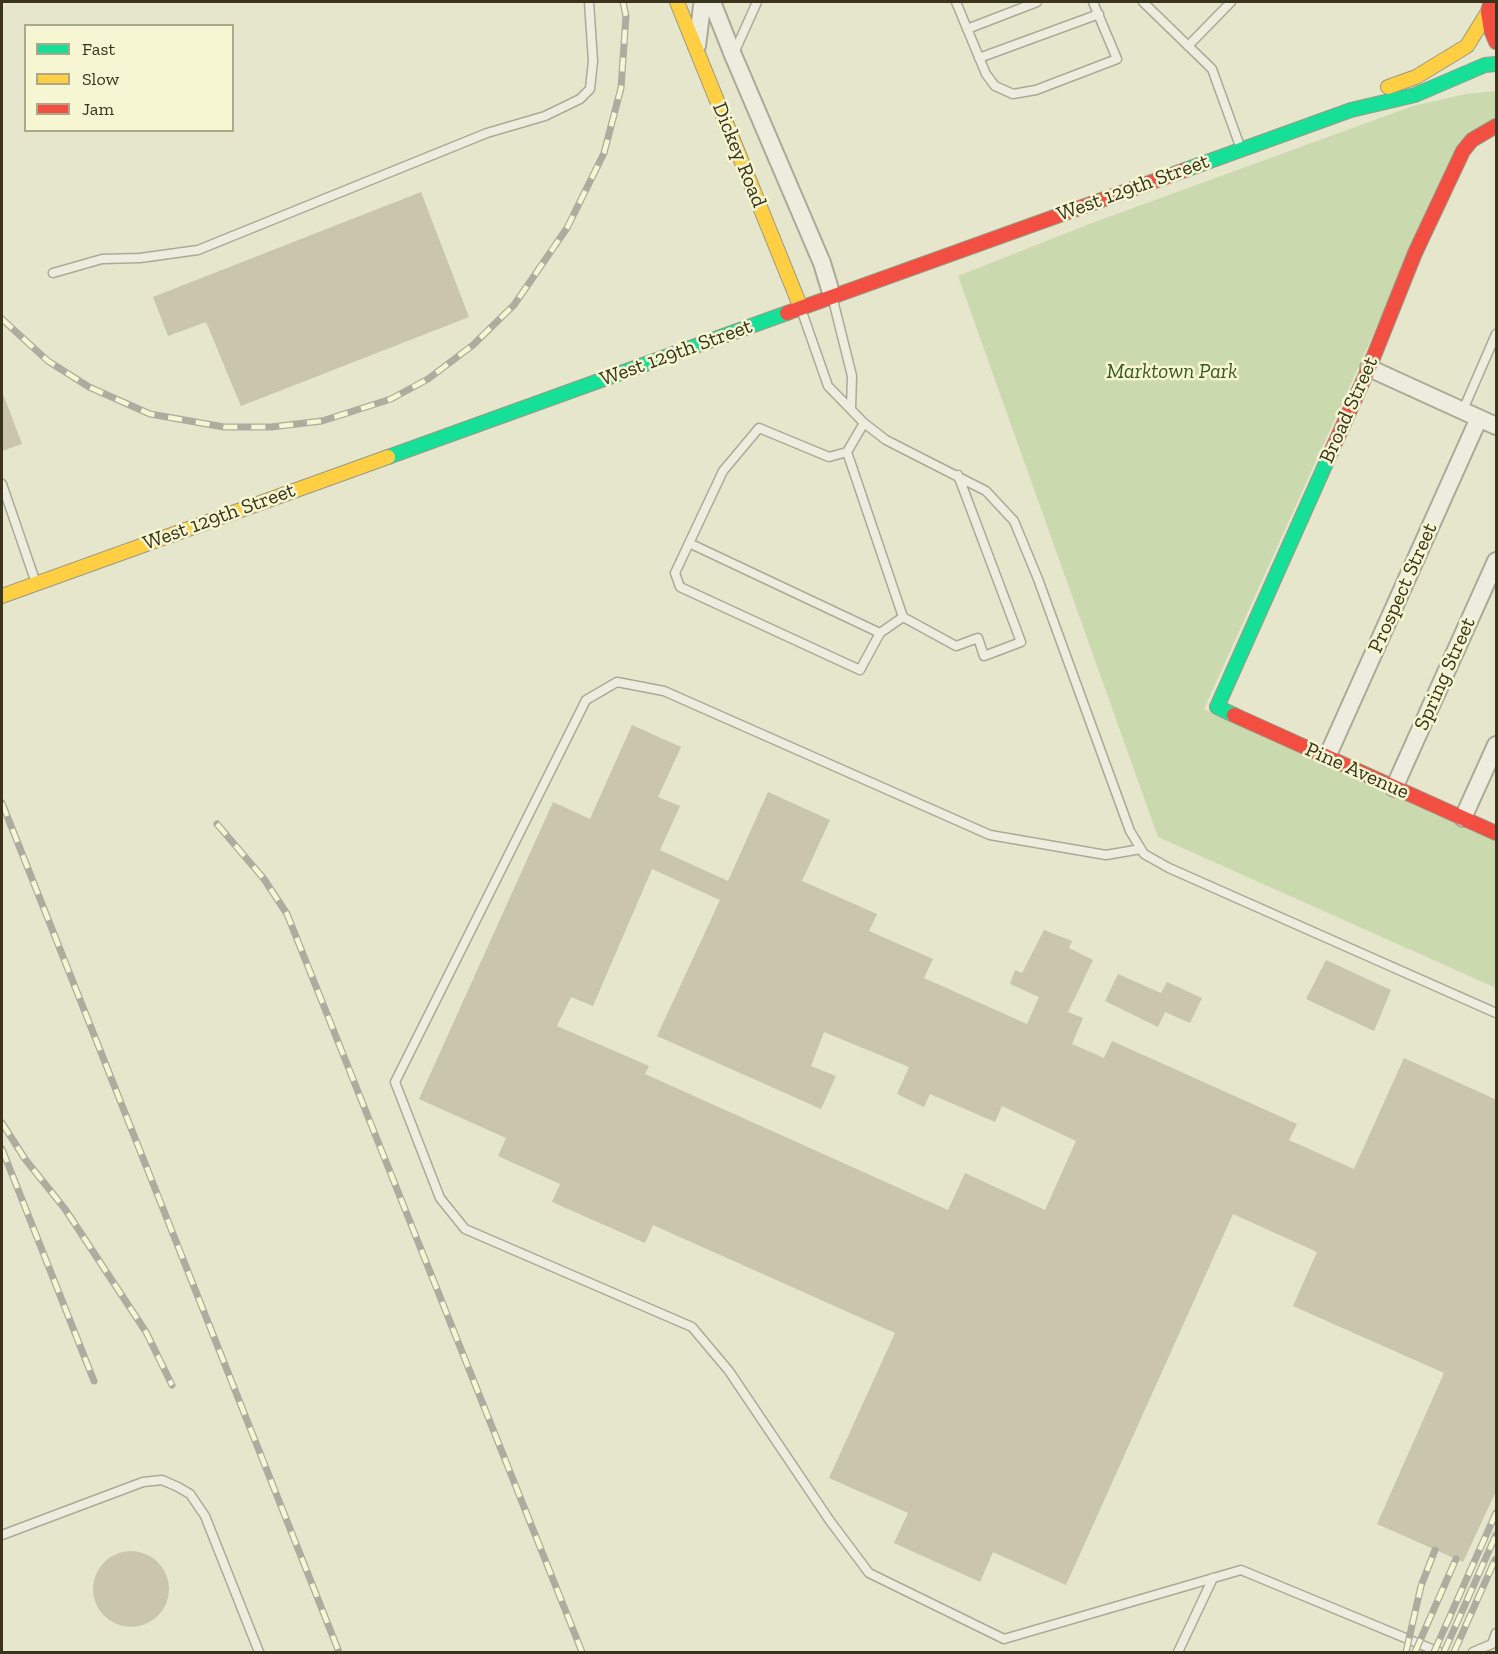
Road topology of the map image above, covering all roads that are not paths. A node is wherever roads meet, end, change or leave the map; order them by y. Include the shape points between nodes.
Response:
1 (589, 2) edge
2 (677, 2) edge
3 (705, 2) edge
4 (712, 2) edge
5 (757, 2) edge
6 (956, 2) edge
7 (1038, 2) edge
8 (1093, 2) edge
9 (1143, 2) edge
10 (1231, 2) edge
11 (1489, 7) edge
12 (1099, 14) junction
13 (968, 29) junction
14 (1497, 42) edge
15 (1188, 46) junction
16 (696, 49) junction
17 (733, 55) junction
18 (979, 57) junction
19 (1497, 64) edge
20 (1350, 110) junction
21 (1497, 126) edge
22 (1241, 149) junction
23 (53, 273) dead end
24 (832, 296) junction
25 (801, 308) junction
26 (1497, 334) edge
27 (1369, 368) junction
28 (851, 408) junction
29 (1463, 410) junction
30 (1479, 418) junction
31 (864, 423) junction
32 (1497, 426) edge
33 (847, 452) junction
34 (958, 475) junction
35 (2, 484) edge
36 (689, 543) junction
37 (1497, 561) edge
38 (36, 583) junction
39 (2, 596) edge
40 (903, 617) junction
41 (880, 633) junction
42 (1217, 707) joint
43 (1497, 745) edge
44 (1328, 757) junction
45 (1394, 788) junction
46 (1463, 819) junction
47 (1497, 833) edge
48 (1141, 849) junction
49 (1497, 1013) edge
50 (2, 1535) edge
51 (1213, 1578) junction
52 (1497, 1633) edge
53 (1491, 1648) edge
54 (259, 1653) edge
55 (1178, 1653) edge
56 (1439, 1653) edge
57 (1473, 1653) edge

1 - 23 lane via 593,61 590,89 580,99 198,250 102,259
2 - 16 main road, Dickey Road
3 - 16 street
4 - 17 street, Dickey Road
5 - 17 lane
6 - 13 lane
7 - 13 lane
8 - 12 lane
9 - 15 lane
10 - 15 lane
11 - 14 main road via 1491,30
11 - 20 main road, West 129th Street via 1467,46
12 - 18 lane
12 - 18 lane via 1117,59 1036,90 1013,94 995,86
13 - 18 lane
15 - 22 lane via 1212,69
16 - 25 main road, Dickey Road
17 - 24 street, Dickey Road via 822,263
19 - 20 main road, West 129th Street via 1485,65 1415,95
20 - 22 main road, West 129th Street
21 - 27 main road, Broad Street via 1472,140 1463,152 1415,253
22 - 24 main road, West 129th Street
24 - 25 main road, West 129th Street
24 - 28 lane via 852,376
25 - 28 lane via 828,386
25 - 38 main road, West 129th Street
26 - 29 lane
27 - 29 street
27 - 42 main road, Broad Street
28 - 31 lane
29 - 30 street
30 - 32 street
30 - 44 street, Prospect Street
31 - 33 lane
31 - 34 lane via 886,440
33 - 36 lane via 829,457 759,428 723,471
33 - 40 lane
34 - 40 lane via 1021,642 984,656 978,638 956,646
34 - 48 lane via 986,491 1014,521 1130,831
35 - 38 lane
36 - 41 lane
36 - 41 lane via 675,573 680,587 690,592 860,670
37 - 45 street, Spring Street
38 - 39 main road, West 129th Street
40 - 41 lane
42 - 44 main road, Pine Avenue
43 - 46 street
44 - 45 main road, Pine Avenue
45 - 46 main road, Pine Avenue
46 - 47 main road, Pine Avenue
48 - 49 lane via 1169,868
48 - 51 lane via 1106,855 990,835 664,691 617,682 586,700 395,1082 440,1198 465,1229 692,1328 729,1371 869,1573 1004,1639
50 - 54 lane via 143,1482 162,1480 178,1487 190,1494 205,1516
51 - 55 lane
51 - 56 lane via 1241,1570
52 - 53 lane
53 - 57 lane

